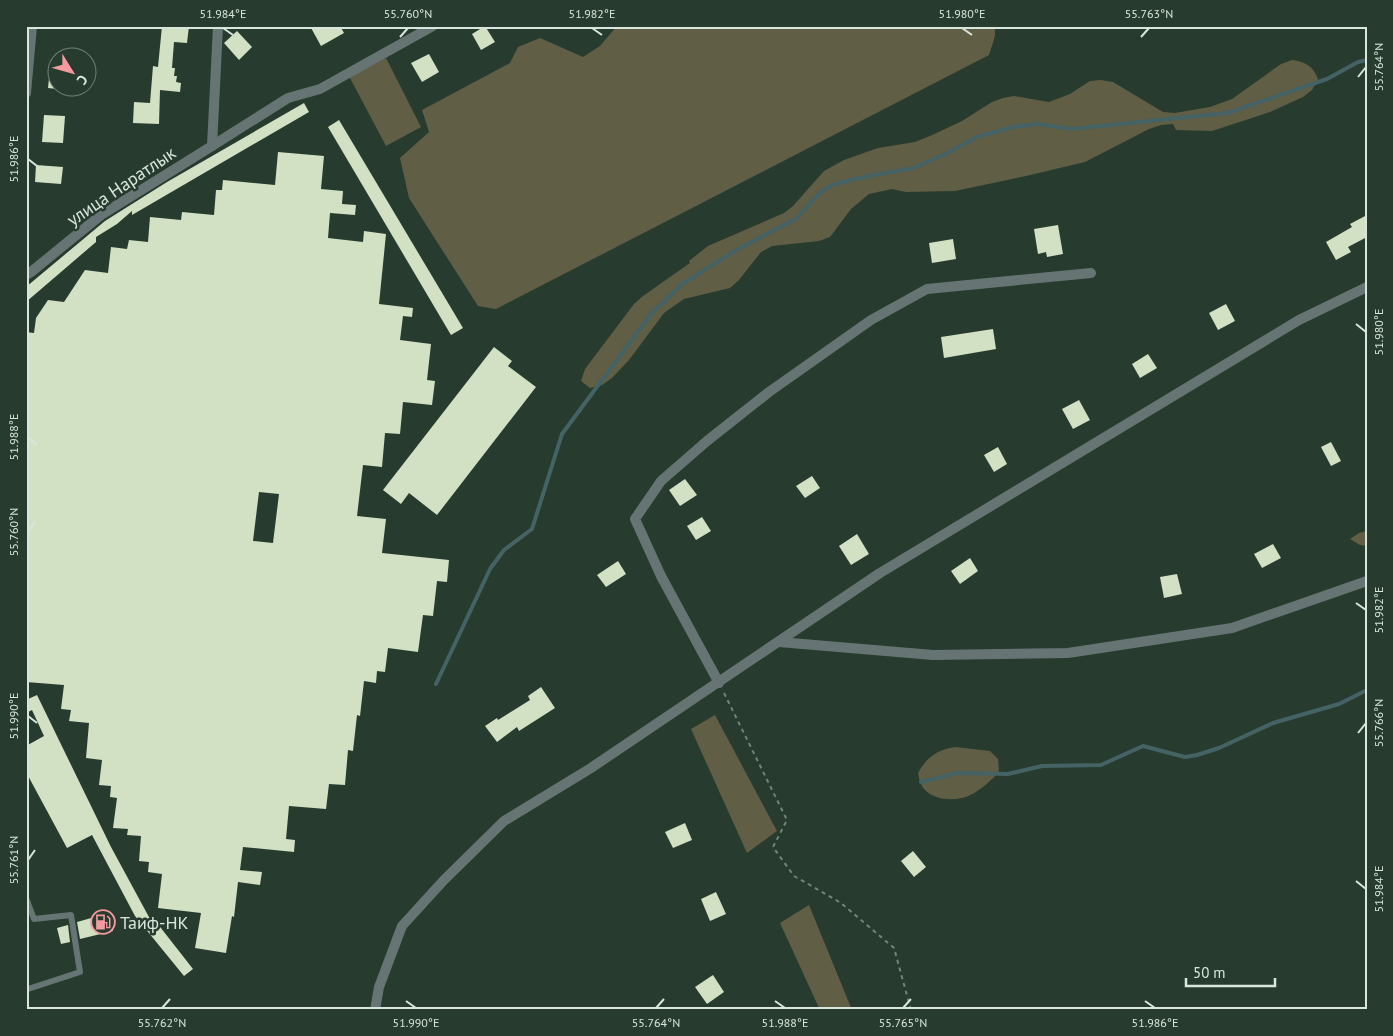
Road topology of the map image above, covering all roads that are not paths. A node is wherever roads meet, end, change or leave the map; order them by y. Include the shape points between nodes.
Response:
1 (32, 26) edge
2 (218, 26) edge
3 (433, 26) edge
4 (26, 93) edge
5 (212, 146) junction
6 (1091, 273) dead end
7 (26, 275) edge
8 (1367, 287) edge
9 (1367, 581) edge
10 (779, 642) junction
11 (719, 683) junction
12 (26, 898) edge
13 (26, 988) edge
14 (375, 1010) edge

1 - 4 street
2 - 5 street
3 - 5 street, улица Наратлык via 320,89 288,98
5 - 7 street, улица Наратлык via 101,215
6 - 11 street via 928,289 871,320 769,392 661,481 635,519 660,576
8 - 10 street via 1282,330 880,573
9 - 10 street via 1232,628 1068,652 933,655
10 - 11 street
11 - 14 street via 592,768 504,821 402,926 379,987
12 - 13 lane via 34,920 71,915 80,972

